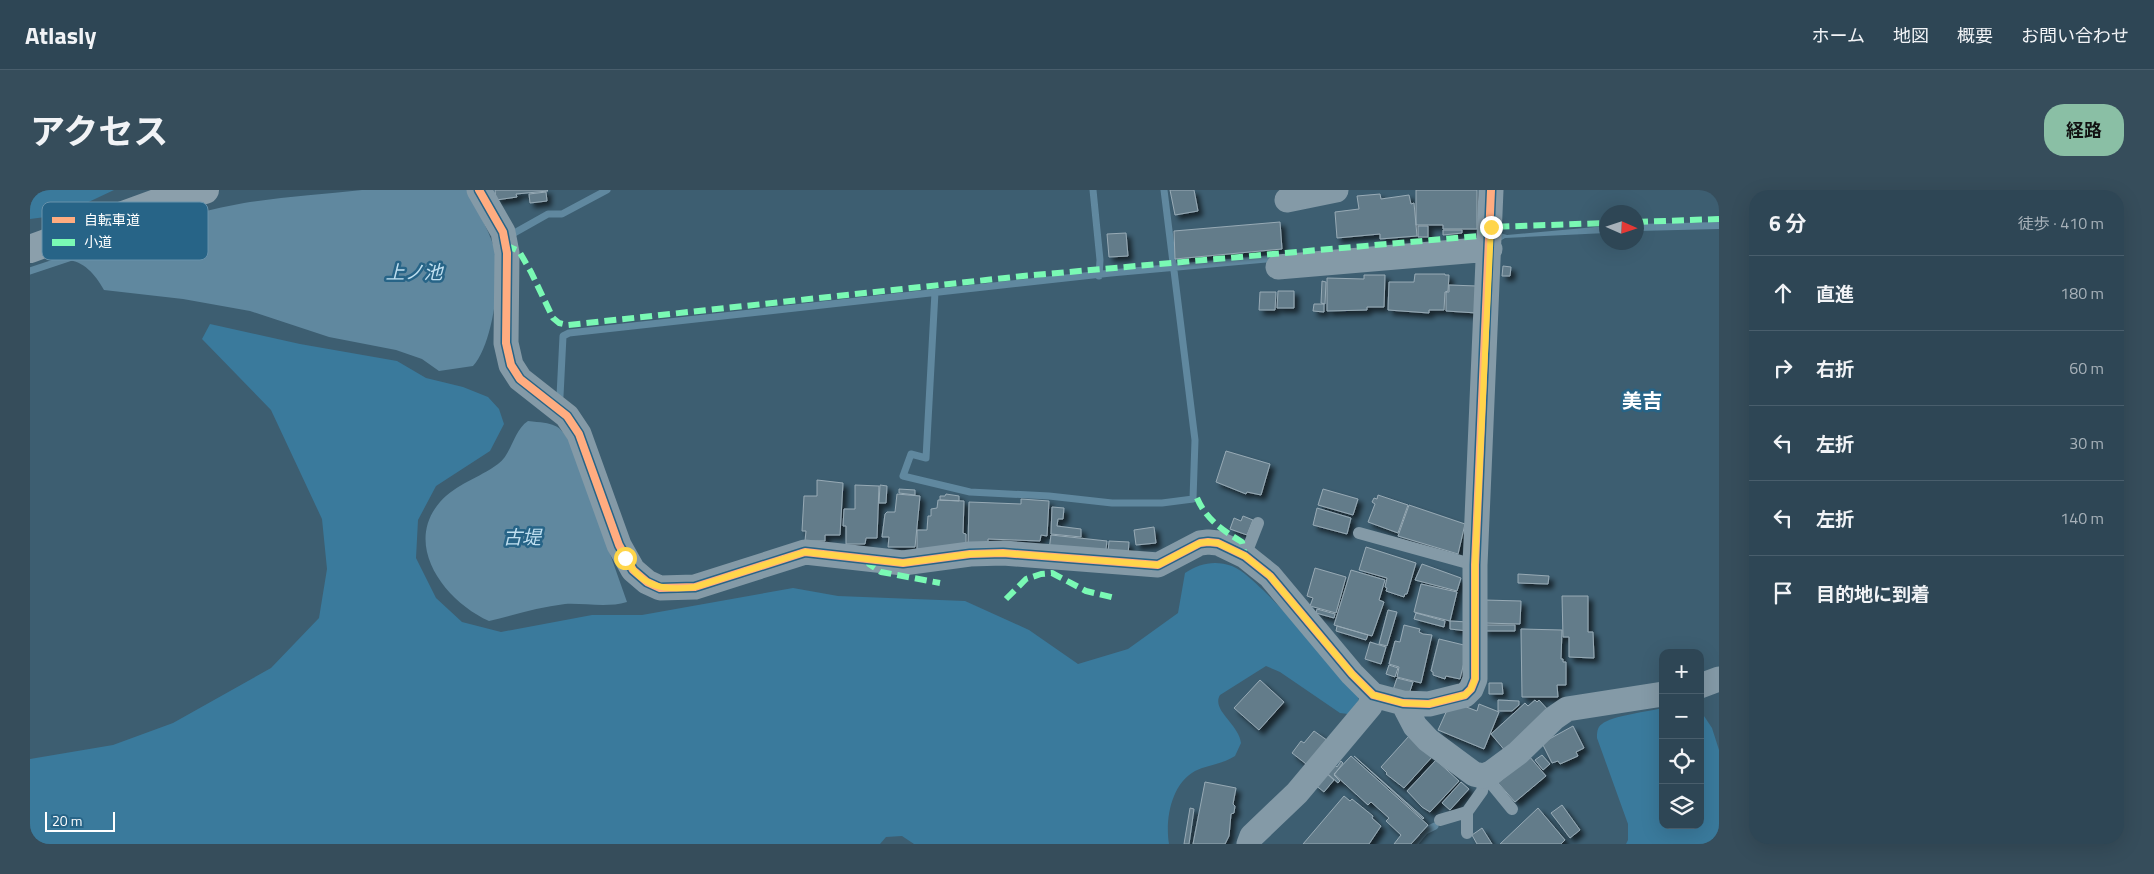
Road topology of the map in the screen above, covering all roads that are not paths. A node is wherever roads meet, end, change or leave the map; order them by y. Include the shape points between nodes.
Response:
1 (205, 190) edge
2 (479, 190) edge
3 (1336, 190) edge
4 (1492, 190) edge
5 (1286, 200) dead end
6 (160, 202) edge
7 (42, 245) edge
8 (30, 249) edge
9 (1490, 249) junction
10 (1278, 267) dead end
11 (1258, 523) dead end
12 (1359, 533) dead end
13 (1245, 556) junction
14 (1475, 565) junction
15 (1719, 679) edge
16 (1704, 685) edge
17 (1704, 692) edge
18 (1719, 692) edge
19 (1373, 695) junction
20 (1659, 695) edge
21 (1403, 703) junction
22 (1485, 776) junction
23 (1512, 808) dead end
24 (1467, 812) junction
25 (1440, 820) dead end
26 (1468, 833) dead end
27 (1248, 844) edge

1 - 6 main road
2 - 13 street via 502,232 507,253 506,343 511,365 515,374 567,416 579,434 619,545 633,570 647,582 660,588 695,587 805,552 903,563 1003,553 1158,565 1208,542 1218,543
3 - 5 street
4 - 9 street
7 - 8 main road
9 - 10 street
9 - 14 street
11 - 13 lane
12 - 14 lane
13 - 19 street via 1270,576
14 - 21 street via 1475,679 1471,689 1465,695 1450,700 1429,704
15 - 16 street
17 - 18 lane
19 - 21 street
19 - 27 street via 1370,706 1297,793 1252,836
20 - 22 street via 1567,709 1518,753
21 - 22 street via 1415,726 1428,740 1474,774
22 - 23 lane
22 - 24 lane via 1482,791
24 - 25 lane
24 - 26 lane

